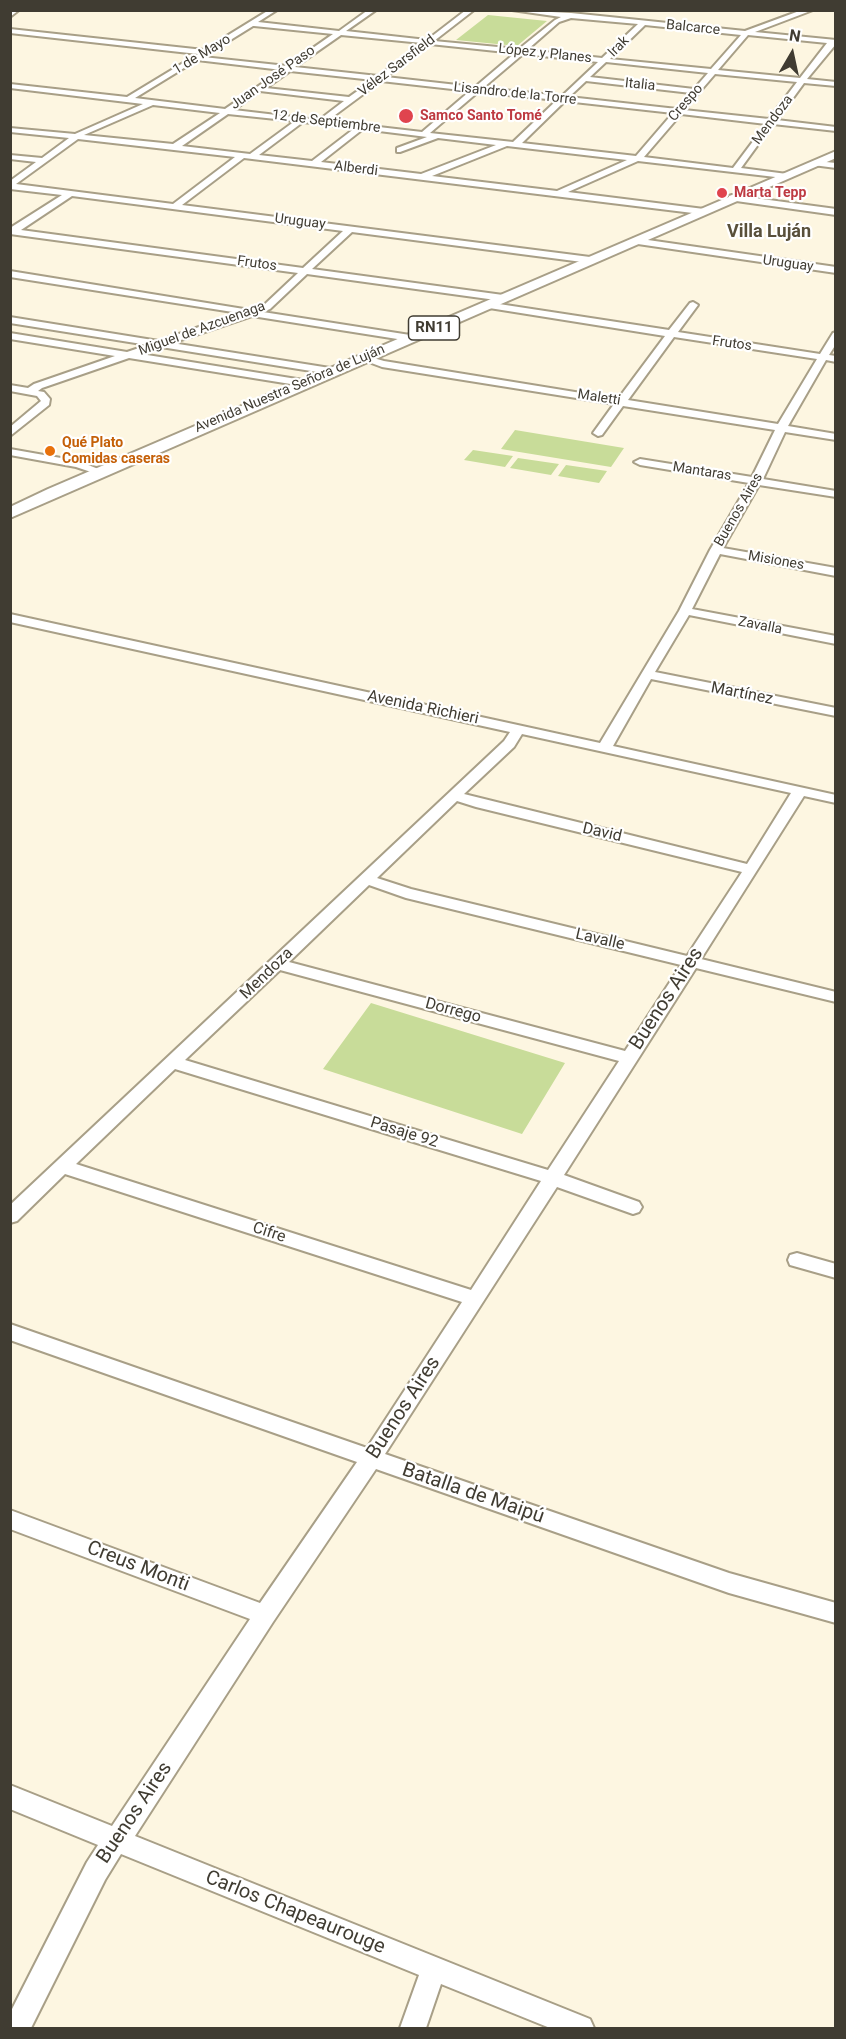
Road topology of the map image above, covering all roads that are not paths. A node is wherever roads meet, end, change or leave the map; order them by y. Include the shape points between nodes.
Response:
1 (16, 10) edge
2 (274, 10) edge
3 (373, 10) edge
4 (471, 10) edge
5 (515, 10) edge
6 (586, 10) edge
7 (810, 10) edge
8 (10, 15) edge
9 (567, 16) junction
10 (643, 23) junction
11 (254, 24) junction
12 (10, 31) edge
13 (339, 33) junction
14 (746, 33) junction
15 (430, 42) junction
16 (833, 42) edge
17 (203, 52) junction
18 (521, 52) junction
19 (195, 58) junction
20 (606, 60) junction
21 (286, 69) junction
22 (713, 71) junction
23 (380, 79) junction
24 (586, 79) junction
25 (802, 81) junction
26 (836, 84) edge
27 (10, 86) edge
28 (258, 89) junction
29 (478, 90) junction
30 (695, 91) junction
31 (129, 99) junction
32 (564, 99) junction
33 (351, 100) junction
34 (152, 102) junction
35 (227, 110) junction
36 (677, 112) junction
37 (303, 119) junction
38 (322, 121) junction
39 (771, 122) junction
40 (363, 126) junction
41 (836, 129) edge
42 (10, 130) edge
43 (425, 133) junction
44 (438, 135) junction
45 (76, 137) junction
46 (512, 143) junction
47 (175, 147) junction
48 (400, 150) dead end
49 (836, 154) edge
50 (242, 155) junction
51 (252, 156) junction
52 (10, 157) edge
53 (639, 158) junction
54 (45, 161) junction
55 (816, 163) junction
56 (314, 164) junction
57 (836, 166) edge
58 (736, 169) junction
59 (784, 176) junction
60 (423, 177) junction
61 (10, 186) edge
62 (70, 193) junction
63 (560, 193) junction
64 (732, 198) junction
65 (176, 207) junction
66 (701, 211) junction
67 (836, 212) edge
68 (350, 229) junction
69 (12, 231) edge
70 (634, 241) junction
71 (590, 260) junction
72 (307, 270) junction
73 (836, 270) edge
74 (10, 273) edge
75 (503, 298) junction
76 (486, 305) junction
77 (693, 305) dead end
78 (256, 312) junction
79 (10, 320) edge
80 (672, 335) junction
81 (836, 335) edge
82 (10, 336) edge
83 (410, 338) junction
84 (163, 344) junction
85 (130, 355) junction
86 (822, 357) junction
87 (363, 358) junction
88 (836, 359) edge
89 (330, 371) junction
90 (303, 383) junction
91 (10, 388) edge
92 (31, 391) junction
93 (623, 402) junction
94 (781, 428) junction
95 (10, 433) edge
96 (598, 433) dead end
97 (836, 437) edge
98 (10, 452) edge
99 (640, 462) dead end
100 (100, 472) junction
101 (756, 481) junction
102 (836, 495) edge
103 (10, 512) edge
104 (716, 550) junction
105 (836, 572) edge
106 (685, 611) junction
107 (13, 621) edge
108 (836, 640) edge
109 (649, 675) junction
110 (836, 712) edge
111 (519, 729) junction
112 (605, 747) junction
113 (799, 791) junction
114 (455, 796) junction
115 (836, 798) edge
116 (750, 869) junction
117 (366, 879) junction
118 (692, 962) junction
119 (278, 964) junction
120 (836, 997) edge
121 (629, 1058) junction
122 (174, 1063) junction
123 (63, 1167) junction
124 (552, 1178) junction
125 (633, 1207) dead end
126 (10, 1216) edge
127 (797, 1260) dead end
128 (836, 1271) edge
129 (475, 1299) junction
130 (10, 1332) edge
131 (371, 1459) junction
132 (10, 1519) edge
133 (836, 1613) edge
134 (265, 1615) junction
135 (10, 1797) edge
136 (115, 1841) junction
137 (434, 1968) junction
138 (17, 2028) edge
139 (413, 2028) edge
140 (581, 2028) edge

1 - 8 street
2 - 11 street, 1 de Mayo
3 - 13 street, Juan José Paso
4 - 15 street, Vélez Sarsfield
5 - 9 street, Balcarce
6 - 9 street
7 - 14 street, Crespo
9 - 10 street, Balcarce
9 - 18 street
10 - 14 street, Balcarce
10 - 20 street, Irak
11 - 13 street, López y Planes
11 - 17 street, 1 de Mayo
12 - 17 street
13 - 15 street, López y Planes
13 - 21 street, Juan José Paso
14 - 16 street, Balcarce
14 - 22 street, Crespo
15 - 18 street, López y Planes
15 - 23 street, Vélez Sarsfield
16 - 25 street, Mendoza
17 - 19 street, 1 de Mayo
18 - 20 street, López y Planes
18 - 29 street
19 - 21 street, Lisandro de la Torre
19 - 31 street, 1 de Mayo
20 - 22 street, López y Planes
20 - 24 street, Irak
21 - 23 street, Lisandro de la Torre
21 - 28 street, Juan José Paso
22 - 25 street, López y Planes
22 - 30 street, Crespo
23 - 29 street, Lisandro de la Torre
23 - 33 street, Vélez Sarsfield
24 - 30 street, Italia
24 - 32 street, Irak
25 - 26 street, López y Planes
25 - 39 street, Mendoza
27 - 31 street, 12 de Septiembre
28 - 33 street
28 - 35 street, Juan José Paso
29 - 32 street, Lisandro de la Torre
29 - 43 street
30 - 36 street, Crespo
31 - 34 street, 12 de Septiembre
32 - 36 street, Lisandro de la Torre
32 - 46 street, Irak
33 - 38 street, Vélez Sarsfield
34 - 35 street, 12 de Septiembre
34 - 45 street
35 - 37 street, 12 de Septiembre
35 - 47 street, Juan José Paso
36 - 39 street, Lisandro de la Torre
36 - 53 street, Crespo
37 - 38 street, 12 de Septiembre
37 - 51 street
38 - 40 street, 12 de Septiembre
39 - 41 street, Lisandro de la Torre
39 - 58 street, Mendoza
40 - 43 street, 12 de Septiembre
40 - 56 street
42 - 45 street, Alberdi
43 - 44 street, 12 de Septiembre
44 - 46 street, 12 de Septiembre
44 - 48 street
45 - 47 street, Alberdi
45 - 54 street
46 - 53 street, 12 de Septiembre
46 - 60 street
47 - 50 street, Alberdi
49 - 55 main road, Avenida Nuestra Señora de Luján / RN11
50 - 51 street, Alberdi
50 - 65 street
51 - 56 street, Alberdi
52 - 54 street
53 - 58 street, 12 de Septiembre
53 - 63 street, Crespo
54 - 61 street
55 - 57 street
55 - 59 main road, Avenida Nuestra Señora de Luján / RN11
56 - 60 street, Alberdi
58 - 59 street, 12 de Septiembre
59 - 64 main road, Avenida Nuestra Señora de Luján / RN11
60 - 63 street, Alberdi
61 - 62 street, Uruguay
62 - 65 street, Uruguay
62 - 69 street
63 - 66 street, Alberdi
64 - 66 main road, Avenida Nuestra Señora de Luján / RN11
64 - 67 street
65 - 68 street, Uruguay
66 - 70 main road, Avenida Nuestra Señora de Luján / RN11
68 - 71 street, Uruguay
68 - 72 street, Miguel de Azcuenaga
69 - 72 street, Frutos
70 - 71 main road, Avenida Nuestra Señora de Luján / RN11
70 - 73 street, Uruguay
71 - 75 main road, Avenida Nuestra Señora de Luján / RN11
72 - 75 street, Frutos
72 - 78 street, Miguel de Azcuenaga via 267,307
74 - 78 street
75 - 76 main road, Avenida Nuestra Señora de Luján / RN11
76 - 80 street, Frutos
76 - 83 main road, Avenida Nuestra Señora de Luján / RN11
77 - 80 street
78 - 83 street
78 - 84 street, Miguel de Azcuenaga
79 - 84 street
80 - 86 street, Frutos
80 - 93 street
81 - 86 street, Buenos Aires
82 - 85 street
83 - 87 main road, Avenida Nuestra Señora de Luján / RN11
84 - 85 street, Miguel de Azcuenaga
84 - 89 street
85 - 90 street
85 - 92 street, Miguel de Azcuenaga
86 - 88 street, Frutos
86 - 94 street, Buenos Aires
87 - 89 main road, Avenida Nuestra Señora de Luján / RN11
87 - 93 street, Maletti
89 - 90 main road, Avenida Nuestra Señora de Luján / RN11
90 - 100 main road, Avenida Nuestra Señora de Luján / RN11
91 - 92 street
92 - 95 street via 46,401
93 - 94 street, Maletti
93 - 96 street
94 - 97 street, Maletti
94 - 101 street, Buenos Aires
98 - 100 street via 78,464
99 - 101 street, Mantaras
100 - 103 main road, Avenida Nuestra Señora de Luján / RN11
101 - 102 street, Mantaras
101 - 104 street, Buenos Aires
104 - 105 street, Misiones
104 - 106 street, Buenos Aires
106 - 108 street, Zavalla
106 - 109 street, Buenos Aires
107 - 111 street, Avenida Richieri
109 - 110 street, Martínez
109 - 112 street, Buenos Aires
111 - 112 street, Avenida Richieri
111 - 114 street, Mendoza via 509,744
112 - 113 street, Avenida Richieri
113 - 115 street, Avenida Richieri
113 - 116 street, Buenos Aires
114 - 116 street, David
114 - 117 street, Mendoza
116 - 118 street, Buenos Aires
117 - 118 street, Lavalle via 405,893
117 - 119 street, Mendoza
118 - 120 street, Lavalle
118 - 121 street, Buenos Aires
119 - 121 street, Dorrego
119 - 122 street, Mendoza
121 - 124 street, Buenos Aires
122 - 123 street, Mendoza
122 - 124 street, Pasaje 92
123 - 126 street, Mendoza
123 - 129 street, Cifre
124 - 125 street, Pasaje 92
124 - 129 street, Buenos Aires
127 - 128 street
129 - 131 street, Buenos Aires
130 - 131 street, Batalla de Maipú
131 - 133 street, Batalla de Maipú via 729,1583
131 - 134 street, Buenos Aires
132 - 134 street, Creus Monti
134 - 136 street, Buenos Aires
135 - 136 street, Carlos Chapeaurouge
136 - 137 street, Carlos Chapeaurouge
136 - 138 street, Buenos Aires
137 - 139 street
137 - 140 street, Carlos Chapeaurouge

